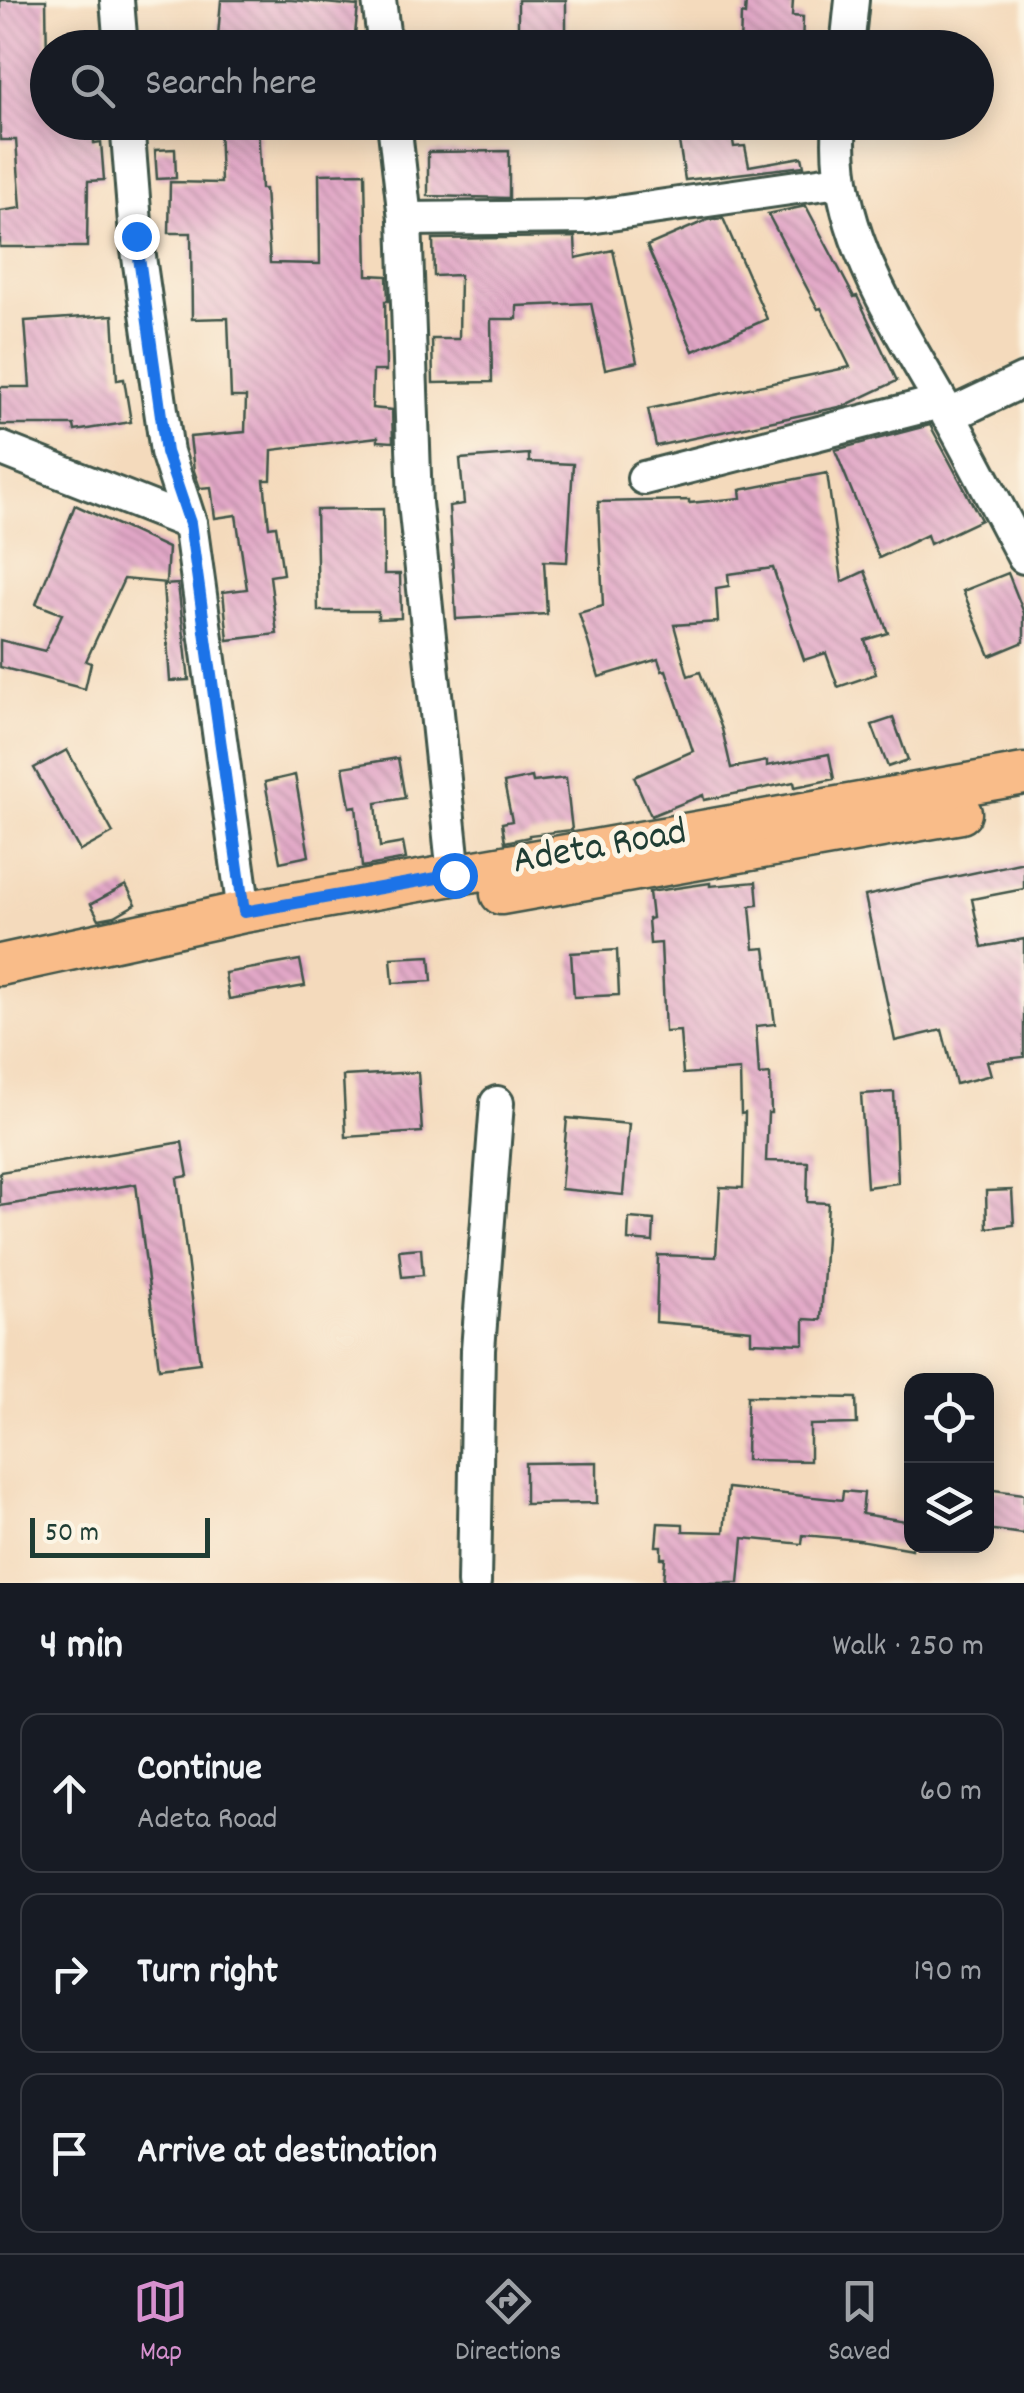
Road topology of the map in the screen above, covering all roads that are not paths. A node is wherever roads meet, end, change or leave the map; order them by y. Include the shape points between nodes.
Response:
1 (117, 0) edge
2 (379, 0) edge
3 (852, 0) edge
4 (119, 30) edge
5 (383, 30) edge
6 (849, 30) edge
7 (128, 140) edge
8 (396, 140) edge
9 (838, 140) edge
10 (839, 181) junction
11 (405, 220) junction
12 (1024, 380) edge
13 (944, 409) junction
14 (0, 448) edge
15 (644, 478) dead end
16 (190, 523) junction
17 (1024, 558) edge
18 (1024, 774) edge
19 (1024, 801) edge
20 (454, 875) junction
21 (244, 912) junction
22 (0, 966) edge
23 (0, 991) edge
24 (497, 1103) dead end
25 (474, 1583) edge

1 - 4 street
2 - 5 street
3 - 6 street
7 - 16 street via 166,452
8 - 11 street
9 - 10 street
10 - 11 street via 590,217
10 - 13 street via 883,299
11 - 20 street via 415,503
12 - 13 street
13 - 15 street
13 - 17 street
14 - 16 street
16 - 21 street
18 - 20 main road, Adeta Road
19 - 23 main road, Adeta Road via 249,937
20 - 21 main road, Adeta Road
21 - 22 main road, Adeta Road
24 - 25 street via 478,1350

